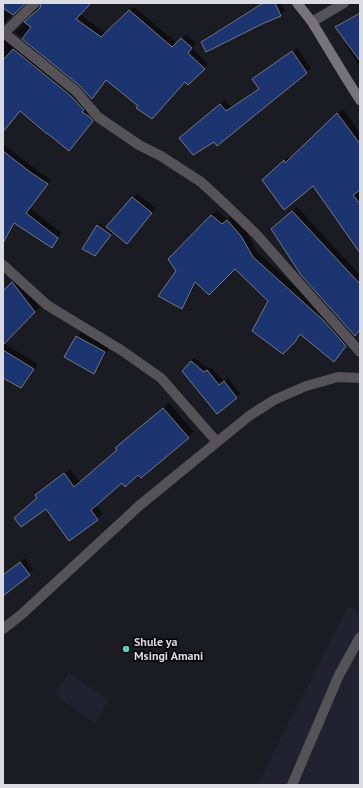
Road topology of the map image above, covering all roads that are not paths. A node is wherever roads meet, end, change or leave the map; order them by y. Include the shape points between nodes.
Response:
1 (35, 3) edge
2 (297, 3) edge
3 (344, 3) edge
4 (312, 22) junction
5 (4, 34) edge
6 (360, 100) edge
7 (3, 265) edge
8 (360, 352) edge
9 (360, 378) edge
10 (217, 442) junction
11 (3, 629) edge
12 (360, 637) edge
13 (292, 785) edge

1 - 5 street
2 - 4 street
3 - 4 street
4 - 6 street
5 - 8 street via 76,91 98,117 138,145 161,156 201,182 257,235
7 - 10 street via 47,304 161,378
9 - 10 street via 338,377 306,386 274,400
10 - 11 street via 140,505
12 - 13 street via 339,675

